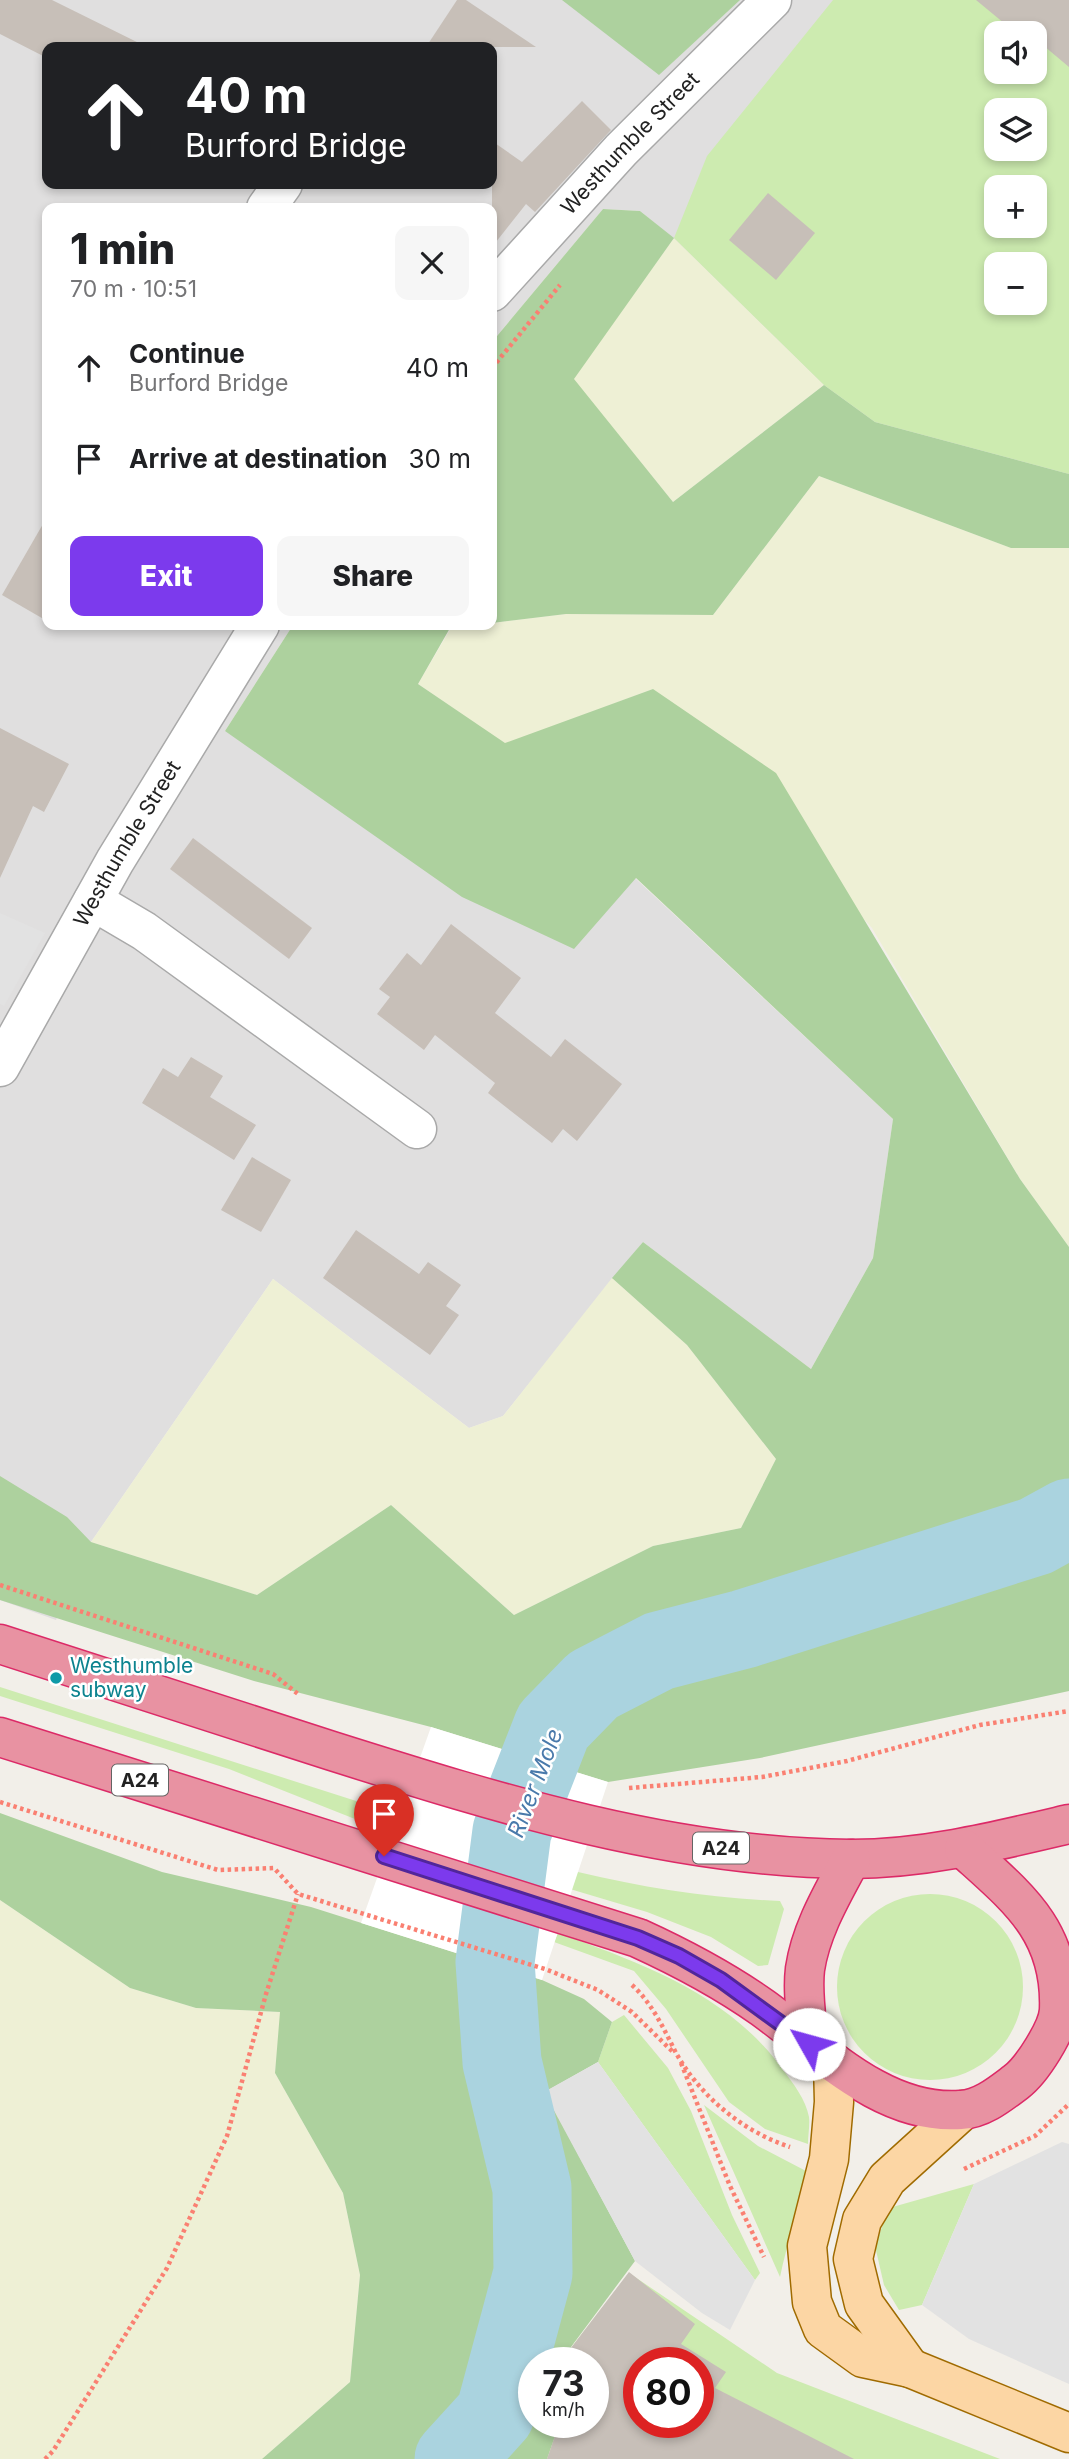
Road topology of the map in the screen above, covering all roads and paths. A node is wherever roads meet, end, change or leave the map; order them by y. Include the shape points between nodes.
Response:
1 (772, 0) edge
2 (497, 286) edge
3 (257, 630) edge
4 (93, 901) junction
5 (0, 1067) edge
6 (417, 1129) dead end
7 (0, 1584) edge
8 (0, 1644) edge
9 (305, 1699) dead end
10 (1069, 1711) edge
11 (0, 1737) edge
12 (618, 1789) dead end
13 (0, 1802) edge
14 (1069, 1824) edge
15 (964, 1849) junction
16 (851, 1859) junction
17 (298, 1894) junction
18 (625, 1979) dead end
19 (1064, 2007) edge
20 (821, 2053) junction
21 (678, 2056) junction
22 (1069, 2104) edge
23 (963, 2110) junction
24 (829, 2159) junction
25 (960, 2171) dead end
26 (770, 2270) dead end
27 (910, 2368) junction
28 (1069, 2433) edge
29 (45, 2459) edge

1 - 2 street, Westhumble Street via 621,150
3 - 4 street, Westhumble Street
4 - 5 street, Westhumble Street
4 - 6 street via 144,932
7 - 9 path via 273,1674
8 - 16 highway, A24 via 413,1776 593,1827 747,1852
10 - 12 path via 979,1725 846,1761 762,1777
11 - 20 highway, A24 via 638,1938 699,1965
13 - 17 path via 218,1870 274,1868
14 - 15 highway
15 - 16 highway
15 - 19 highway via 1019,1898 1044,1931 1058,1969
16 - 20 highway via 815,1932 806,1968 805,2003
17 - 21 path via 545,1969 598,1990 632,2012
17 - 29 path via 227,2136 167,2268
18 - 21 path via 661,2023
19 - 23 highway via 1022,2078 992,2100
20 - 23 highway via 876,2090 921,2109
20 - 24 main road via 834,2102
21 - 24 path via 721,2110 763,2138
21 - 26 path via 730,2186
22 - 25 path via 1035,2136
23 - 27 main road via 887,2179 862,2220 853,2259 864,2304
24 - 27 main road via 807,2246 812,2301 823,2329 863,2358
27 - 28 main road

